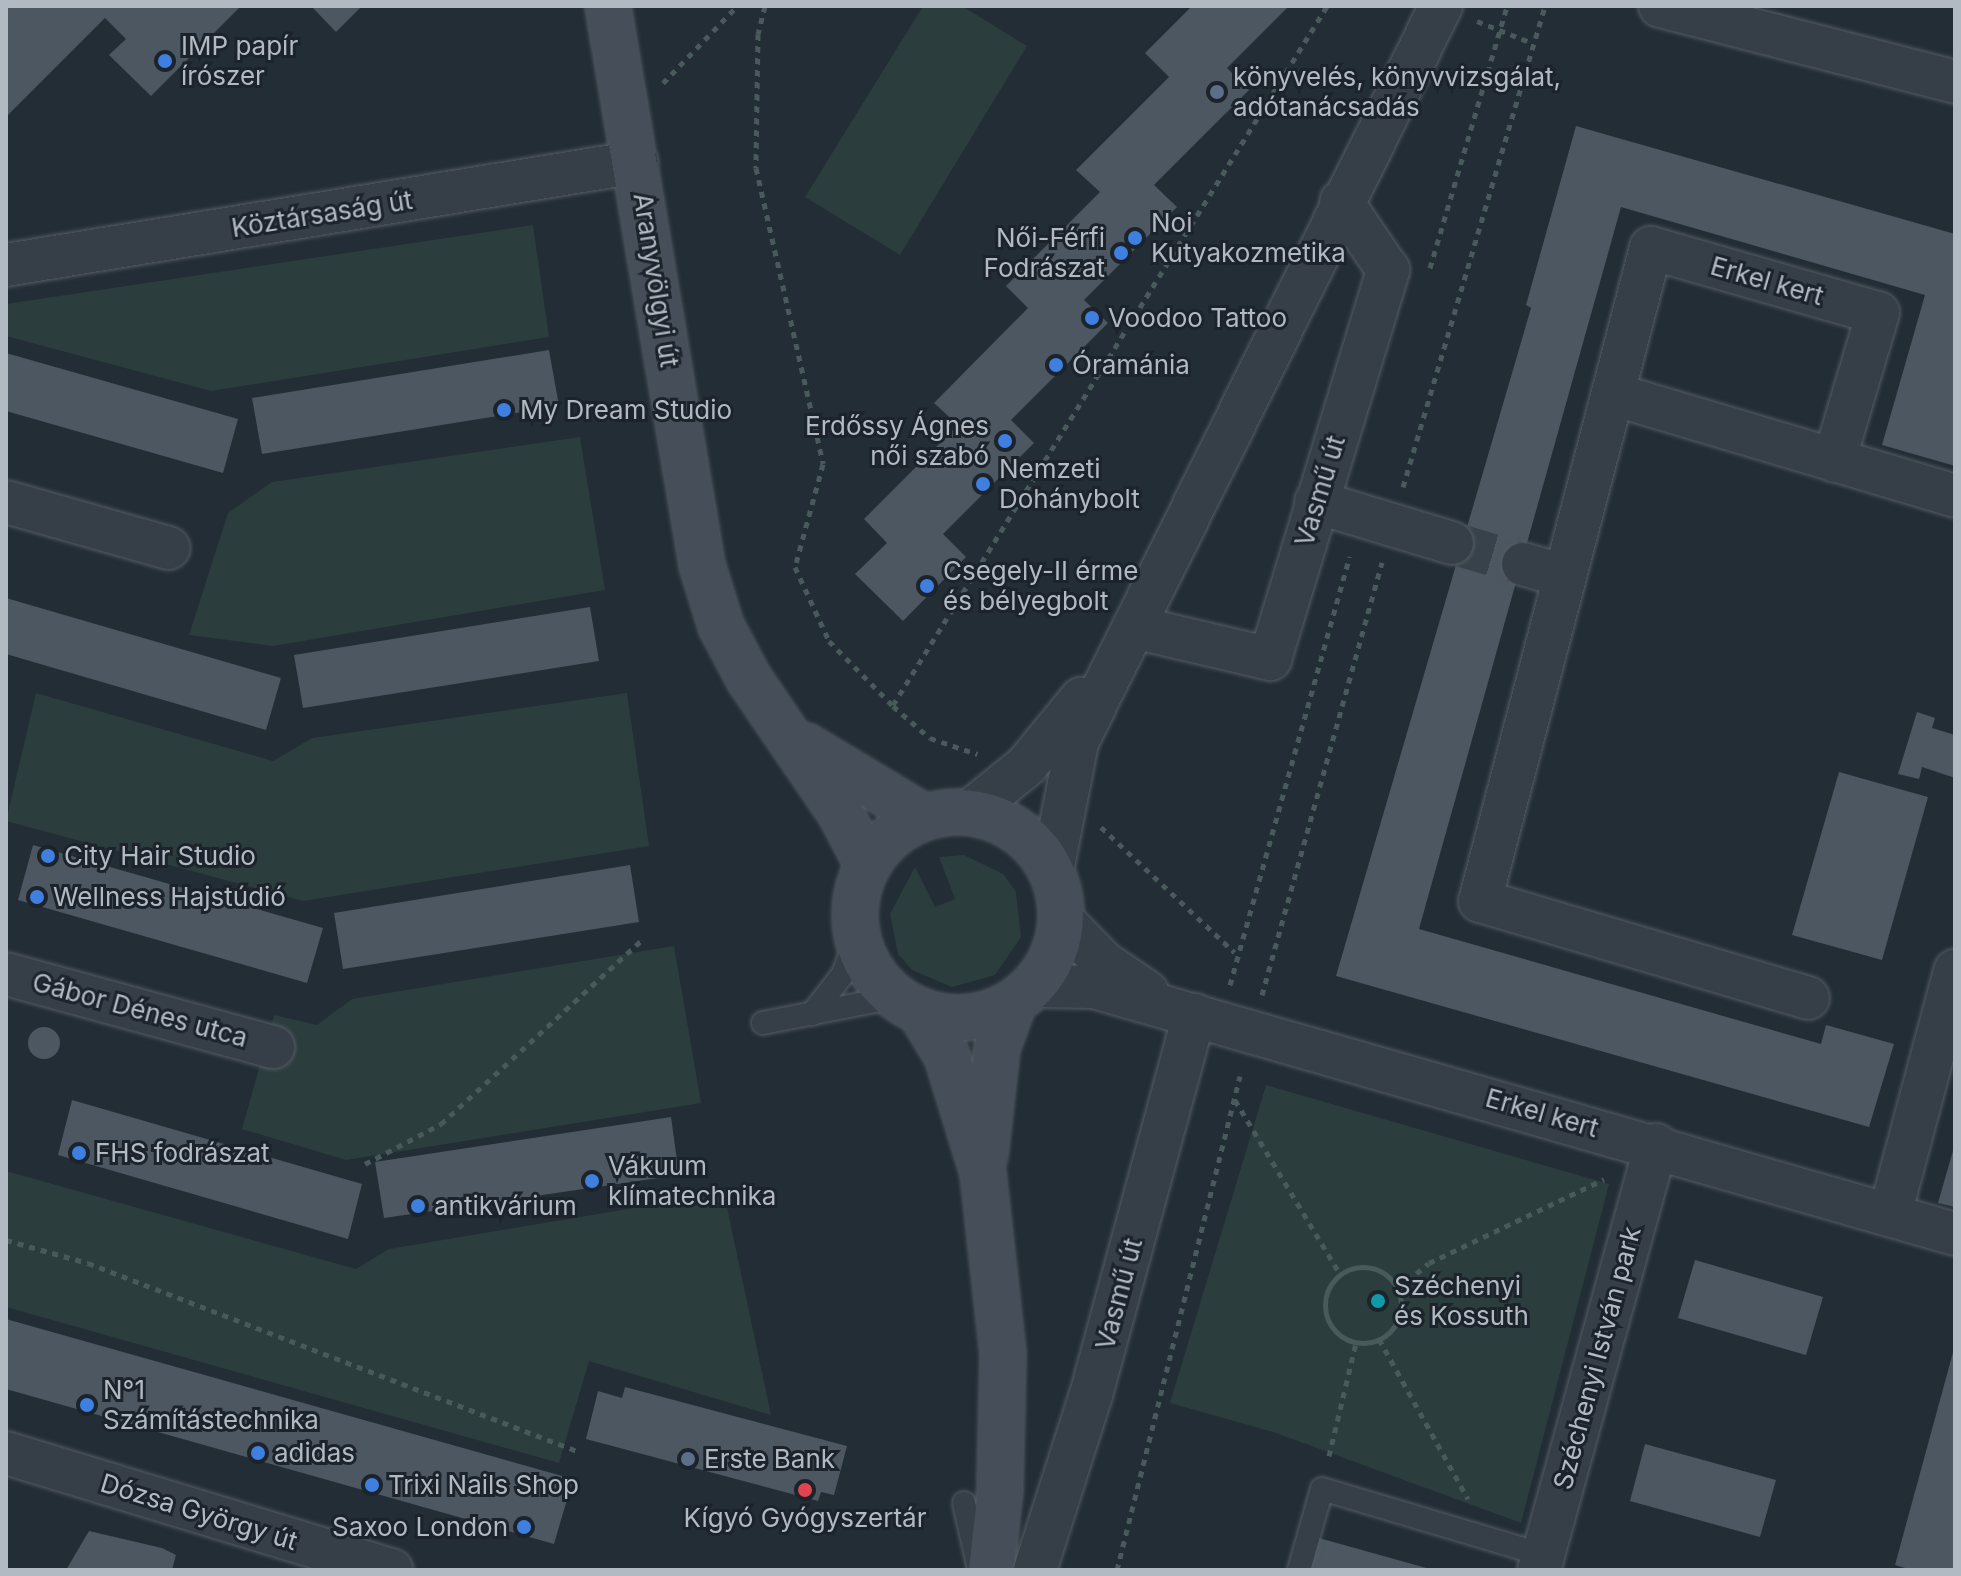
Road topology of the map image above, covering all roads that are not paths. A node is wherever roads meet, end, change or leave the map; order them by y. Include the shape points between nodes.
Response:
1 (608, 6) edge
2 (1441, 6) edge
3 (1660, 6) edge
4 (1955, 82) edge
5 (637, 162) junction
6 (1341, 201) junction
7 (6, 265) edge
8 (1613, 394) junction
9 (1834, 461) junction
10 (1955, 496) edge
11 (6, 502) edge
12 (1316, 502) junction
13 (1452, 543) tunnel mouth
14 (169, 548) dead end
15 (1134, 627) junction
16 (780, 728) junction
17 (968, 813) junction
18 (924, 817) junction
19 (867, 864) junction
20 (1052, 871) junction
21 (1062, 920) junction
22 (857, 937) junction
23 (1955, 971) edge
24 (6, 974) edge
25 (1025, 994) junction
26 (1808, 998) dead end
27 (908, 1005) junction
28 (811, 1015) junction
29 (1194, 1015) junction
30 (763, 1023) dead end
31 (273, 1047) dead end
32 (1656, 1145) junction
33 (983, 1173) junction
34 (1890, 1214) junction
35 (1955, 1234) edge
36 (6, 1453) edge
37 (964, 1503) dead end
38 (1541, 1563) edge
39 (392, 1570) edge
40 (979, 1570) edge
41 (991, 1570) edge
42 (1035, 1570) edge
43 (1299, 1570) edge

1 - 5 street, Aranyvölgyi út
2 - 6 street
3 - 4 street
5 - 7 street, Köztársaság út
5 - 16 street, Aranyvölgyi út via 702,565 721,626
6 - 12 street, Vasmű út via 1388,270
6 - 15 street
8 - 9 street
8 - 9 street, Erkel kert via 1651,248 1878,313
8 - 26 street, Erkel kert via 1542,569 1480,901
9 - 10 street
11 - 14 street
12 - 13 street
12 - 15 street, Vasmű út via 1270,659
15 - 17 street via 1022,770
15 - 20 street via 1077,742
16 - 18 street, Aranyvölgyi út via 870,790
16 - 19 street, Aranyvölgyi út
17 - 18 street
17 - 20 street via 1012,827
18 - 19 street via 901,828
19 - 22 street via 856,899
20 - 21 street
21 - 25 street via 1055,952
21 - 29 street, Erkel kert via 1128,983
22 - 27 street via 868,967
22 - 28 lane via 843,974
23 - 34 street
24 - 31 street, Gábor Dénes utca
25 - 27 street via 955,1019
25 - 29 street, Erkel kert via 1094,987
25 - 33 street via 997,1048
27 - 28 lane
27 - 33 street via 947,1056
28 - 30 lane
29 - 32 street, Erkel kert
29 - 42 street, Vasmű út via 1091,1395
32 - 34 street, Erkel kert
32 - 38 street, Széchenyi István park
33 - 41 street via 1003,1354 1000,1490
34 - 35 street, Erkel kert
36 - 39 street, Dózsa György út
37 - 40 lane
38 - 43 lane via 1322,1489

